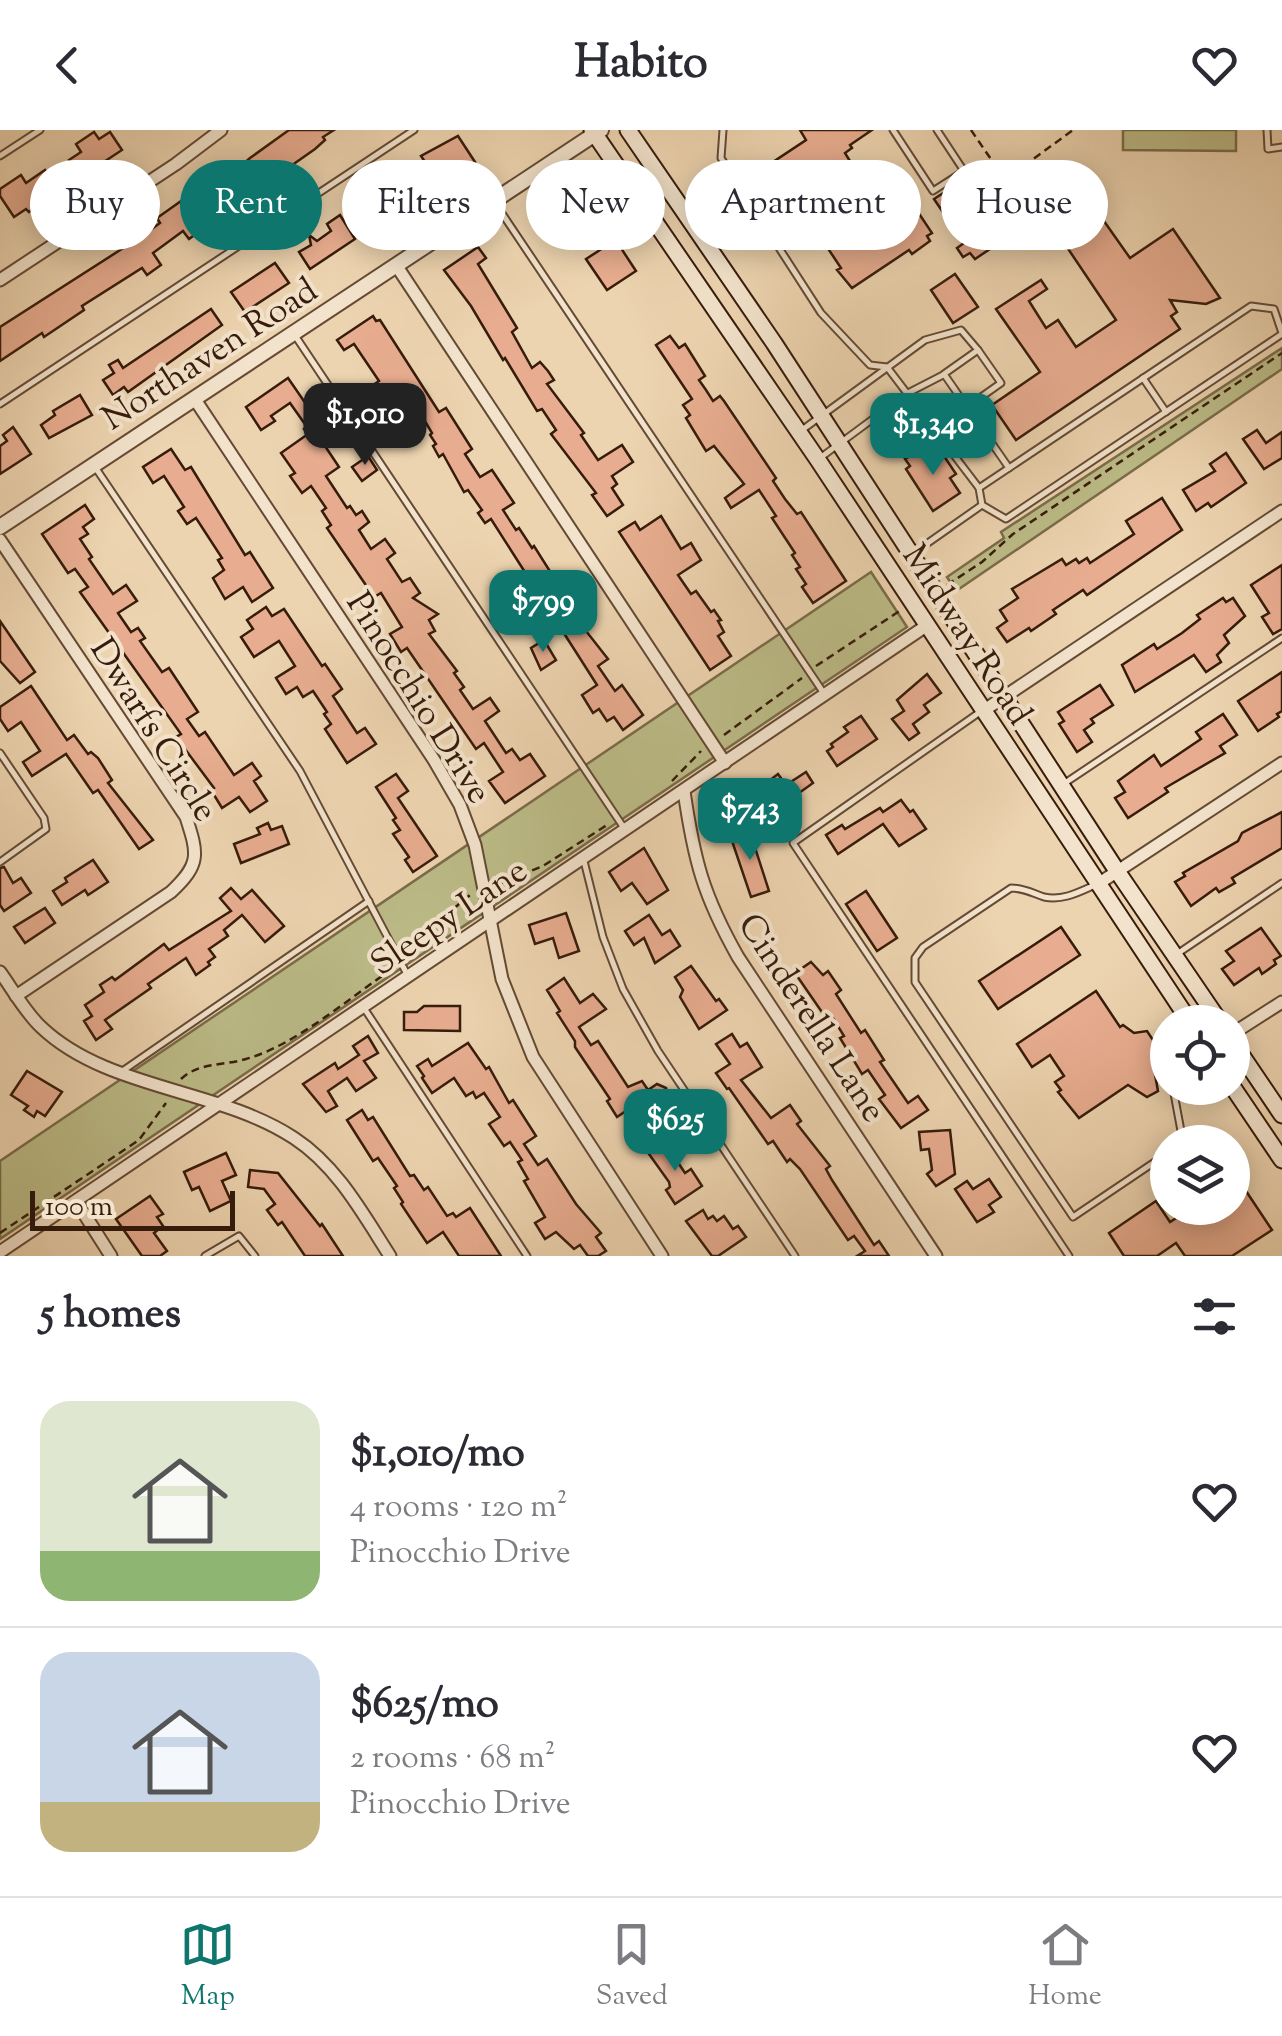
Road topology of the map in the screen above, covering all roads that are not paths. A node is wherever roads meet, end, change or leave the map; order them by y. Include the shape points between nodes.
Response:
1 (40, 130) edge
2 (221, 130) edge
3 (414, 130) edge
4 (628, 130) edge
5 (723, 130) edge
6 (893, 130) edge
7 (937, 130) edge
8 (1267, 130) edge
9 (596, 131) edge
10 (1282, 147) edge
11 (0, 156) edge
12 (506, 192) edge
13 (506, 220) edge
14 (419, 250) edge
15 (396, 265) junction
16 (0, 280) edge
17 (294, 333) junction
18 (1282, 334) edge
19 (978, 350) junction
20 (887, 367) junction
21 (944, 374) junction
22 (1143, 378) junction
23 (908, 393) junction
24 (194, 398) junction
25 (0, 404) edge
26 (967, 407) junction
27 (1166, 412) junction
28 (822, 416) junction
29 (799, 432) junction
30 (841, 444) junction
31 (818, 460) junction
32 (93, 465) junction
33 (1010, 468) junction
34 (978, 488) junction
35 (982, 505) junction
36 (1282, 511) edge
37 (0, 526) edge
38 (0, 540) edge
39 (913, 554) junction
40 (926, 626) junction
41 (1282, 638) edge
42 (825, 694) junction
43 (1006, 695) junction
44 (983, 710) junction
45 (0, 753) edge
46 (725, 763) junction
47 (1282, 763) edge
48 (1063, 785) junction
49 (684, 791) junction
50 (625, 830) junction
51 (583, 859) junction
52 (0, 862) edge
53 (1118, 871) junction
54 (1282, 883) edge
55 (1098, 884) junction
56 (368, 901) junction
57 (488, 922) junction
58 (1175, 956) junction
59 (0, 972) edge
60 (408, 976) junction
61 (16, 996) junction
62 (1282, 1002) edge
63 (1179, 1005) edge
64 (1208, 1005) edge
65 (362, 1006) junction
66 (1250, 1024) edge
67 (1250, 1065) edge
68 (121, 1072) junction
69 (221, 1104) junction
70 (1245, 1105) edge
71 (1282, 1114) edge
72 (1282, 1160) edge
73 (1150, 1165) edge
74 (76, 1202) junction
75 (0, 1233) edge
76 (2, 1251) edge
77 (112, 1256) edge
78 (205, 1256) edge
79 (255, 1256) edge
80 (390, 1256) edge
81 (527, 1256) edge
82 (662, 1256) edge
83 (795, 1256) edge
84 (936, 1256) edge
85 (1069, 1256) edge

1 - 11 lane
2 - 16 street
3 - 25 lane
4 - 28 main road, Midway Road
5 - 20 lane via 721,158 821,313 870,365
6 - 7 lane via 933,190 964,171
8 - 10 lane via 1268,149
9 - 12 street, Northaven Road
9 - 29 main road, Midway Road
13 - 42 lane
14 - 15 street, Northaven Road
15 - 17 street, Northaven Road
15 - 46 street
17 - 24 street, Northaven Road
17 - 50 lane
18 - 22 lane via 1274,308 1251,306
18 - 27 lane
19 - 20 lane via 961,330 925,340
19 - 21 lane
19 - 26 lane via 1001,383
20 - 23 lane
20 - 28 lane
21 - 23 lane
21 - 26 lane
22 - 27 lane
22 - 33 lane
23 - 30 lane
23 - 34 lane
24 - 32 street, Northaven Road
24 - 57 street, Pinocchio Drive via 460,805 475,845
26 - 33 lane
27 - 35 lane via 1006,519
28 - 29 lane
28 - 30 main road, Midway Road
29 - 31 main road, Midway Road
30 - 31 lane
30 - 39 main road, Midway Road
31 - 40 main road, Midway Road
32 - 37 street, Northaven Road
32 - 56 lane via 300,771
33 - 34 lane
34 - 35 lane
35 - 39 lane
36 - 43 street
38 - 61 street, Dwarfs Circle via 186,817 197,850 190,875 171,892
39 - 43 main road, Midway Road
40 - 42 street, Sleepy Lane
40 - 44 main road, Midway Road
41 - 48 lane
42 - 46 street, Sleepy Lane
43 - 44 street
43 - 48 main road, Midway Road
44 - 55 main road, Midway Road
44 - 85 lane via 793,843
45 - 52 lane via 46,829
46 - 49 street, Sleepy Lane
47 - 53 street
48 - 53 main road, Midway Road
49 - 50 street, Sleepy Lane
49 - 84 street, Cinderella Lane via 692,850 719,924
50 - 51 street, Sleepy Lane
51 - 57 street, Sleepy Lane
51 - 83 lane via 623,989
53 - 55 street
53 - 58 main road, Midway Road
54 - 58 lane
55 - 63 main road, Midway Road
55 - 73 lane via 1066,898 1011,888 924,947 915,958 915,982 1073,1217
56 - 60 lane
56 - 68 lane
57 - 60 street, Sleepy Lane
57 - 82 street, Pinocchio Drive via 512,1011 533,1057
58 - 64 main road, Midway Road
59 - 61 street
60 - 65 street, Sleepy Lane
61 - 68 street via 41,1027 75,1052
62 - 66 street
65 - 69 street, Sleepy Lane
65 - 81 lane
67 - 71 main road
68 - 69 street
69 - 74 street, Sleepy Lane
69 - 80 street via 295,1138 324,1164
70 - 72 main road
74 - 76 street, Sleepy Lane
74 - 77 street
75 - 76 lane
78 - 79 lane via 238,1236

